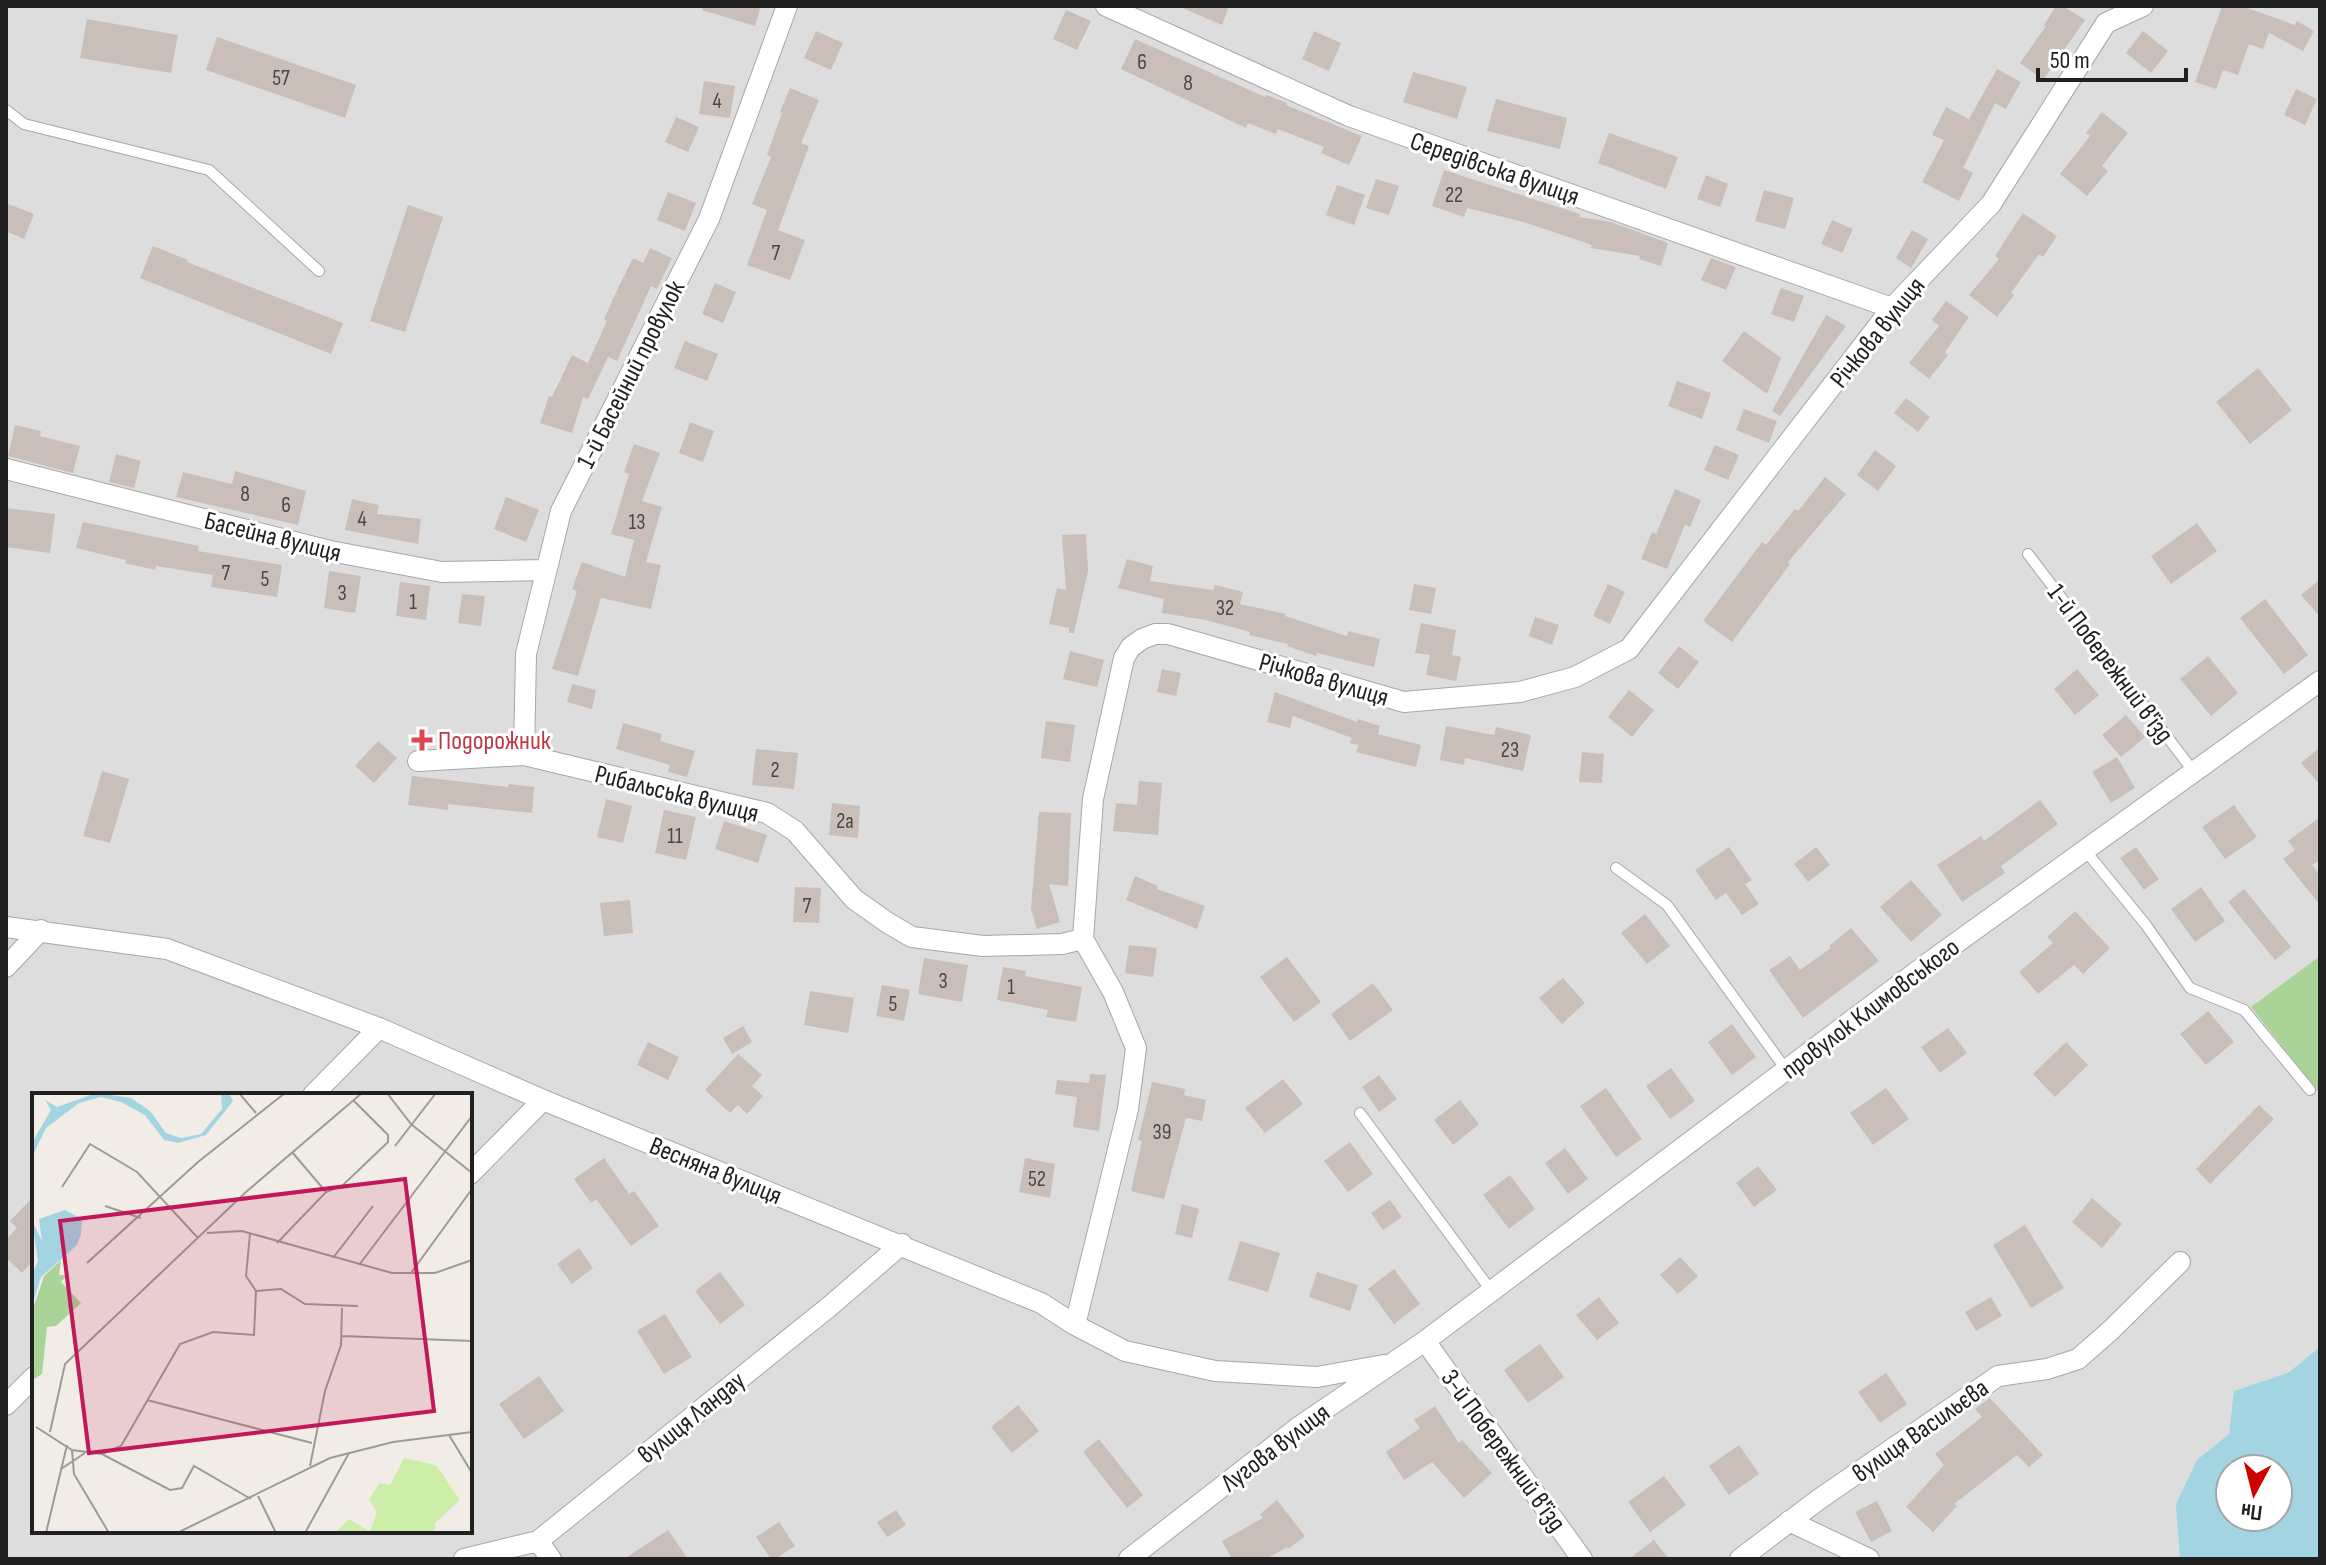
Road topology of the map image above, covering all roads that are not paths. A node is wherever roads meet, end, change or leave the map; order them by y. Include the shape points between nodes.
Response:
1 (787, 6) edge
2 (1106, 6) edge
3 (2143, 6) edge
4 (6, 110) edge
5 (319, 271) dead end
6 (1892, 308) junction
7 (6, 469) edge
8 (2028, 554) dead end
9 (545, 570) junction
10 (2320, 681) edge
11 (524, 755) junction
12 (418, 761) dead end
13 (2194, 772) junction
14 (2084, 849) junction
15 (1616, 868) dead end
16 (6, 927) edge
17 (41, 930) junction
18 (1083, 939) junction
19 (6, 967) edge
20 (379, 1028) junction
21 (1787, 1071) junction
22 (2310, 1090) dead end
23 (315, 1093) edge
24 (543, 1100) junction
25 (1360, 1113) dead end
26 (472, 1172) edge
27 (902, 1244) junction
28 (2180, 1262) dead end
29 (1490, 1289) junction
30 (1075, 1325) junction
31 (1425, 1341) junction
32 (1392, 1363) junction
33 (32, 1379) edge
34 (6, 1405) edge
35 (1789, 1521) junction
36 (538, 1541) junction
37 (464, 1559) edge
38 (551, 1559) edge
39 (1129, 1559) edge
40 (1582, 1559) edge
41 (1740, 1559) edge
42 (1869, 1559) edge

1 - 9 street, 1-й Басейний провулок via 709,219 561,511
2 - 6 street, Середівська вулиця via 1349,116
3 - 6 street, Річкова вулиця via 2106,23 1991,204
4 - 5 lane via 24,124 209,170
6 - 18 street, Річкова вулиця via 1629,649 1575,677 1520,692 1404,702 1168,634 1155,634 1131,647 1119,671 1093,799
7 - 9 street, Басейна вулиця via 330,551 442,572
8 - 13 lane, 1-й Побережний в'їзд
9 - 11 street, 1-й Басейний провулок via 526,654
10 - 13 street, провулок Климовського
11 - 12 street, Рибальська вулиця
11 - 18 street, Рибальська вулиця via 767,813 795,831 854,899 912,937 983,946
13 - 14 street, провулок Климовського
14 - 21 street, провулок Климовського
14 - 22 lane via 2190,988 2244,1010
15 - 21 lane via 1667,905
16 - 17 street, Весняна вулиця
17 - 19 street
17 - 20 street, Весняна вулиця via 167,949
18 - 30 street via 1136,1048 1128,1109
20 - 23 street
20 - 24 street, Весняна вулиця
21 - 29 street, провулок Климовського
24 - 26 street
24 - 27 street, Весняна вулиця
25 - 29 lane
27 - 30 street, Весняна вулиця via 1041,1303
27 - 36 street, вулиця Ландау
28 - 35 street, вулиця Васильєва via 2078,1359 1998,1376
29 - 31 street, провулок Климовського
30 - 32 street, Весняна вулиця via 1125,1351 1215,1371 1317,1377
31 - 32 street, Лугова вулиця
31 - 40 street, 3-й Побережний в'їзд
32 - 39 street, Лугова вулиця via 1300,1426
33 - 34 street
35 - 41 street, вулиця Васильєва
35 - 42 street
36 - 37 street, вулиця Ландау
36 - 38 street

